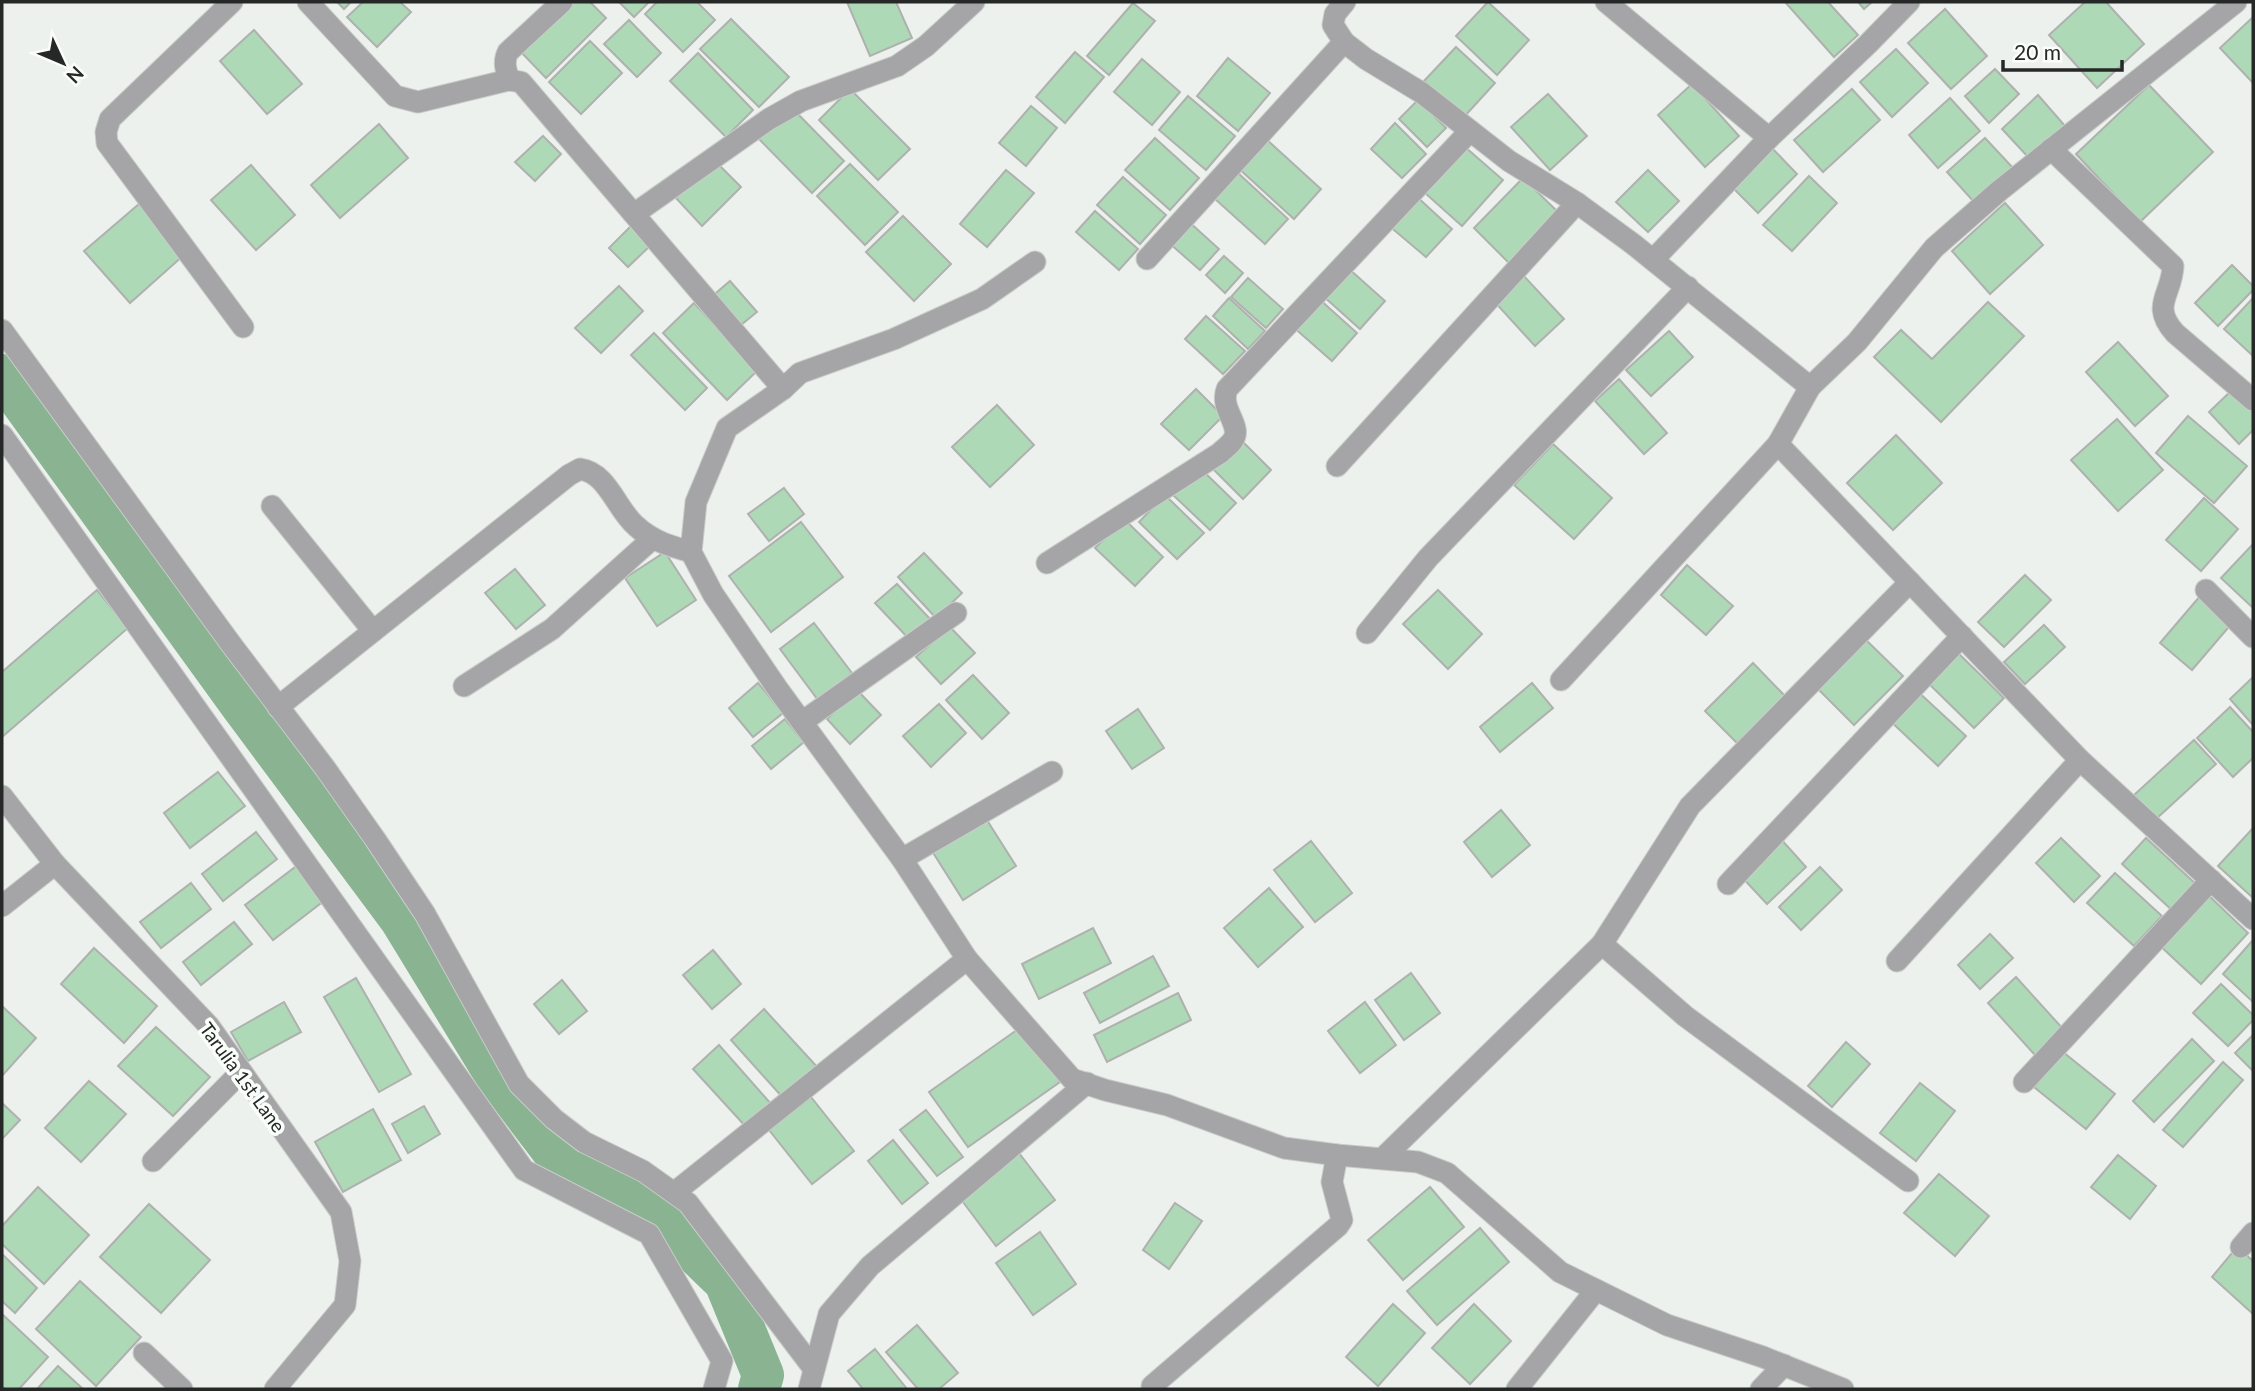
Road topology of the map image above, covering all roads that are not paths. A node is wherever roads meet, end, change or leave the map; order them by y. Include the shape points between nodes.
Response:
1 (232, 2) edge
2 (308, 2) edge
3 (562, 2) edge
4 (974, 2) edge
5 (1345, 2) edge
6 (1606, 2) edge
7 (1909, 2) edge
8 (2236, 2) edge
9 (1344, 42) junction
10 (509, 79) junction
11 (1469, 132) junction
12 (1769, 138) junction
13 (2051, 149) junction
14 (1577, 204) junction
15 (634, 214) junction
16 (1147, 258) dead end
17 (1653, 260) junction
18 (1035, 262) dead end
19 (1688, 287) junction
20 (243, 327) dead end
21 (2, 330) edge
22 (1810, 387) junction
23 (783, 389) junction
24 (2253, 400) edge
25 (2, 435) edge
26 (1778, 444) junction
27 (1337, 466) dead end
28 (272, 506) dead end
29 (652, 539) junction
30 (691, 552) junction
31 (1047, 563) dead end
32 (1910, 582) junction
33 (2206, 590) dead end
34 (956, 613) dead end
35 (373, 631) junction
36 (1367, 633) dead end
37 (1962, 636) junction
38 (2253, 637) edge
39 (1561, 680) dead end
40 (464, 686) dead end
41 (278, 707) junction
42 (802, 722) junction
43 (2080, 760) junction
44 (1052, 772) dead end
45 (2, 796) edge
46 (902, 859) junction
47 (55, 864) junction
48 (2211, 880) junction
49 (1728, 884) dead end
50 (2, 906) edge
51 (2253, 919) edge
52 (1602, 944) junction
53 (967, 959) junction
54 (1897, 961) dead end
55 (242, 1072) junction
56 (2024, 1082) dead end
57 (1087, 1083) junction
58 (1337, 1155) junction
59 (1383, 1158) junction
60 (153, 1161) dead end
61 (1908, 1181) dead end
62 (675, 1192) junction
63 (1596, 1290) junction
64 (144, 1353) dead end
65 (1784, 1365) junction
66 (812, 1379) edge
67 (1152, 1386) dead end
68 (182, 1389) edge
69 (275, 1389) edge
70 (714, 1389) edge
71 (1517, 1389) edge
72 (1761, 1389) edge
73 (1843, 1389) edge

1 - 20 street via 110,118 106,132 107,143
2 - 10 street via 395,96 418,103
3 - 10 street via 508,52 505,66
4 - 15 street via 897,66 801,100
5 - 9 street via 1333,24
6 - 12 street
7 - 12 street
8 - 13 street
9 - 11 street via 1422,93
9 - 16 street
10 - 15 street via 521,82
11 - 14 street
11 - 31 street via 1227,389 1224,402 1235,427 1233,441
12 - 17 street
13 - 22 street via 1934,248 1857,342
13 - 24 street via 2169,261 2173,270 2162,308 2164,321
14 - 17 street
14 - 27 street
15 - 23 street
17 - 19 street
18 - 23 street via 982,299 894,339 800,373
19 - 22 street
19 - 36 street via 1428,558
21 - 41 street
22 - 26 street
23 - 30 street via 727,428 696,502
25 - 70 street via 523,1170 649,1234 722,1361
26 - 32 street
26 - 39 street
28 - 35 street
29 - 30 street
29 - 35 street via 634,524 596,474 580,469
29 - 40 street via 552,629
30 - 42 street via 713,594
32 - 37 street
32 - 52 street via 1690,806
33 - 38 street
34 - 42 street
35 - 41 street
37 - 43 street
37 - 49 street
41 - 62 street via 425,914 519,1084 584,1143
42 - 46 street
43 - 48 street
43 - 54 street
44 - 46 street
45 - 47 street, Tarulia 1st Lane
46 - 53 street
47 - 50 street
47 - 55 street, Tarulia 1st Lane via 209,1026
48 - 51 street
48 - 56 street
52 - 59 street
52 - 61 street via 1685,1016
53 - 57 street via 1072,1079
53 - 62 street
55 - 60 street
55 - 69 street, Tarulia 1st Lane via 341,1212 351,1261 345,1305
57 - 58 street via 1167,1105 1284,1148
57 - 66 street via 870,1266 829,1314
58 - 59 street
58 - 67 street via 1332,1182 1342,1220 1338,1226
59 - 63 street via 1418,1162 1447,1173 1560,1272
62 - 66 street via 711,1231
63 - 65 street via 1667,1325
63 - 71 street
64 - 68 street
65 - 72 street
65 - 73 street

